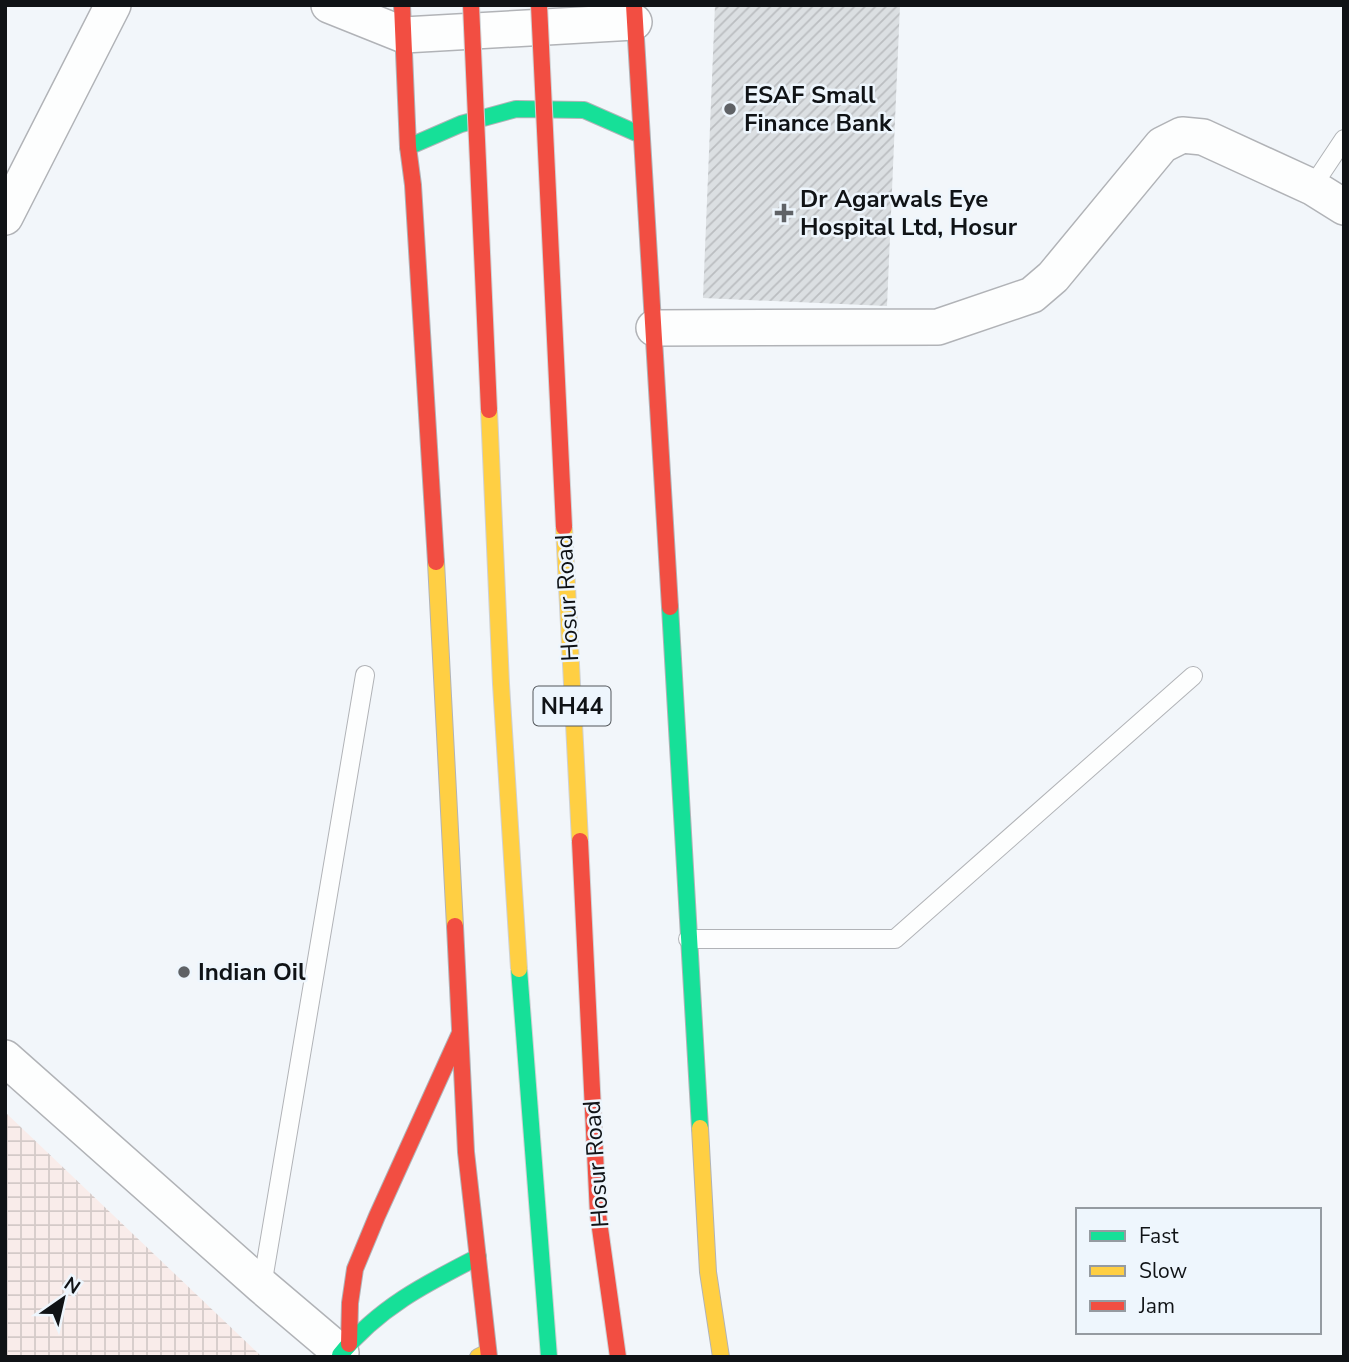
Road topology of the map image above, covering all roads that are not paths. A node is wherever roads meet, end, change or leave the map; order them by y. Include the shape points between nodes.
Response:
1 (113, 5) edge
2 (329, 5) edge
3 (471, 5) edge
4 (539, 5) edge
5 (634, 14) edge
6 (403, 20) edge
7 (641, 135) junction
8 (1344, 139) edge
9 (408, 148) junction
10 (1312, 187) junction
11 (1344, 207) edge
12 (5, 216) edge
13 (654, 328) junction
14 (365, 674) dead end
15 (1193, 676) dead end
16 (688, 939) junction
17 (460, 1033) junction
18 (5, 1058) edge
19 (478, 1256) junction
20 (262, 1286) junction
21 (343, 1351) edge
22 (485, 1355) edge
23 (549, 1357) edge
24 (618, 1357) edge
25 (720, 1357) edge

1 - 12 street
2 - 6 street
3 - 23 main road, NH44, bridge via 501,684
4 - 24 main road, Hosur Road / NH44, bridge via 598,1214
5 - 6 street
5 - 7 main road
6 - 9 main road
7 - 9 main road via 584,110 516,109 461,124
7 - 13 main road
8 - 10 lane
9 - 17 main road via 443,682
10 - 11 street
10 - 13 street via 1203,137 1182,135 1162,145 1052,278 1032,295 938,327
13 - 16 main road
14 - 20 lane
15 - 16 lane via 895,939
16 - 25 main road via 708,1272
17 - 19 main road via 466,1152
17 - 21 main road via 355,1269
18 - 20 street
19 - 21 main road via 424,1284 368,1322
19 - 22 main road
20 - 21 street

